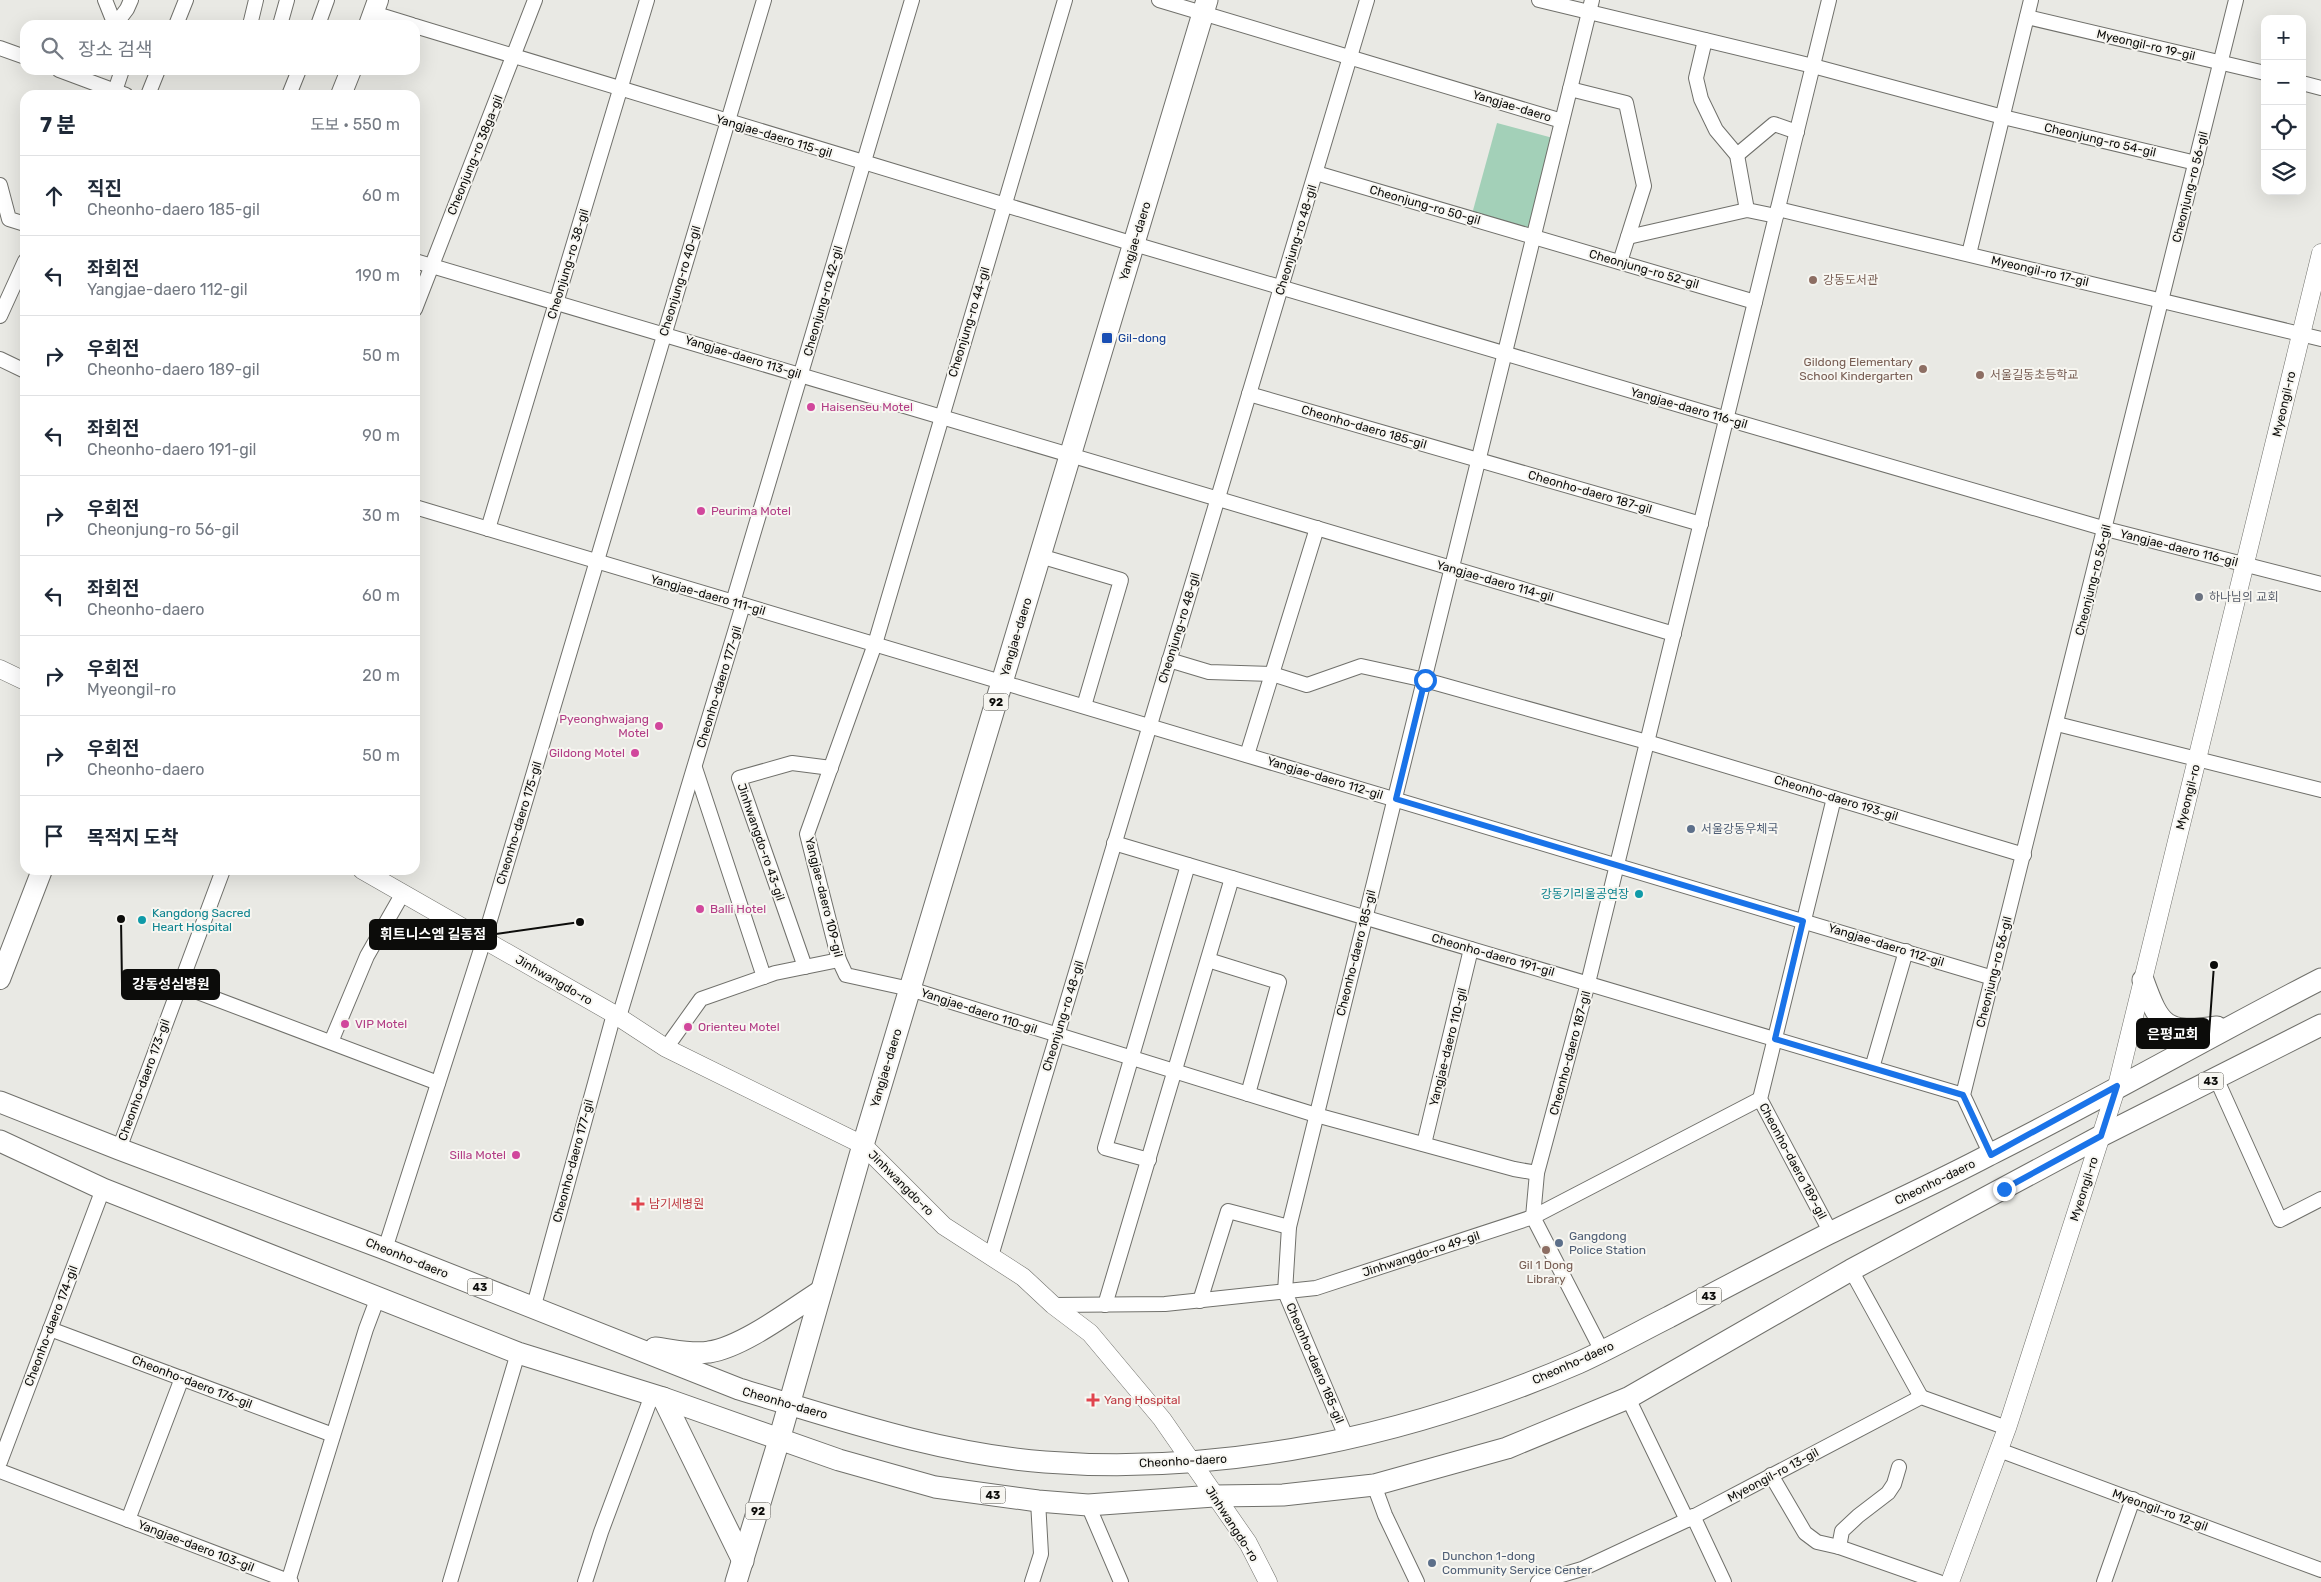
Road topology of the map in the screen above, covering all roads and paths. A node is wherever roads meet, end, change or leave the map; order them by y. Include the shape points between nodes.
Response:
1 (105, 0) edge
2 (131, 0) edge
3 (186, 0) edge
4 (256, 0) edge
5 (287, 0) edge
6 (327, 0) edge
7 (535, 0) edge
8 (647, 0) edge
9 (764, 0) edge
10 (912, 0) edge
11 (1066, 0) edge
12 (1159, 0) edge
13 (1367, 0) edge
14 (1539, 0) edge
15 (1829, 0) edge
16 (2031, 0) edge
17 (2236, 0) edge
18 (1205, 6) edge
19 (1591, 6) edge
20 (373, 13) edge
21 (2027, 17) junction
22 (113, 20) edge
23 (119, 20) edge
24 (178, 20) edge
25 (251, 20) edge
26 (281, 20) edge
27 (320, 20) edge
28 (397, 20) edge
29 (420, 27) edge
30 (1705, 40) junction
31 (0, 48) edge
32 (20, 55) edge
33 (514, 56) junction
34 (1350, 57) junction
35 (2220, 62) junction
36 (1812, 66) junction
37 (2261, 72) edge
38 (70, 75) edge
39 (100, 75) edge
40 (122, 75) edge
41 (156, 75) edge
42 (298, 75) edge
43 (349, 75) edge
44 (2306, 84) edge
45 (99, 88) edge
46 (2321, 88) edge
47 (621, 89) junction
48 (1570, 89) junction
49 (120, 90) edge
50 (150, 90) edge
51 (291, 90) edge
52 (344, 90) edge
53 (2003, 117) junction
54 (728, 122) junction
55 (1562, 122) junction
56 (1797, 132) junction
57 (1737, 155) junction
58 (864, 162) junction
59 (2196, 163) junction
60 (1316, 173) junction
61 (0, 185) edge
62 (1005, 205) junction
63 (1747, 210) junction
64 (1777, 212) junction
65 (4, 218) edge
66 (20, 223) edge
67 (1534, 237) junction
68 (1628, 237) junction
69 (1134, 244) junction
70 (2321, 253) edge
71 (1969, 254) junction
72 (420, 262) edge
73 (1620, 262) junction
74 (432, 266) junction
75 (20, 272) edge
76 (1282, 288) junction
77 (420, 296) edge
78 (2162, 300) junction
79 (556, 302) junction
80 (1755, 302) junction
81 (0, 316) edge
82 (664, 334) junction
83 (2301, 334) junction
84 (2321, 339) edge
85 (1505, 353) junction
86 (0, 359) edge
87 (20, 369) edge
88 (801, 375) junction
89 (1249, 394) junction
90 (941, 417) junction
91 (1727, 419) junction
92 (1070, 455) junction
93 (1478, 460) junction
94 (1217, 499) junction
95 (420, 509) edge
96 (1701, 524) junction
97 (1317, 528) junction
98 (488, 529) junction
99 (2106, 529) junction
100 (1040, 556) junction
101 (597, 562) junction
102 (2246, 565) junction
103 (1452, 568) junction
104 (2321, 584) edge
105 (738, 604) junction
106 (1674, 634) junction
107 (875, 644) junction
108 (1169, 660) junction
109 (0, 669) edge
110 (1272, 674) junction
111 (20, 679) edge
112 (1425, 680) junction
113 (1002, 682) junction
114 (1084, 706) junction
115 (2057, 724) junction
116 (1150, 726) junction
117 (1648, 742) junction
118 (1247, 755) junction
119 (2197, 758) junction
120 (694, 768) junction
121 (831, 768) junction
122 (2321, 790) edge
123 (1834, 798) junction
124 (1396, 799) junction
125 (1114, 843) junction
126 (2024, 855) junction
127 (1188, 865) junction
128 (1617, 865) junction
129 (40, 875) edge
130 (221, 875) edge
131 (371, 875) edge
132 (1232, 878) junction
133 (403, 893) junction
134 (1364, 917) junction
135 (1803, 921) junction
136 (484, 940) junction
137 (1471, 949) junction
138 (1906, 952) junction
139 (839, 960) junction
140 (1208, 960) junction
141 (805, 967) junction
142 (764, 977) junction
143 (1993, 978) junction
144 (0, 979) edge
145 (2321, 979) edge
146 (2143, 980) junction
147 (1588, 984) junction
148 (180, 985) junction
149 (910, 989) junction
150 (617, 1016) junction
151 (2321, 1025) edge
152 (2230, 1026) junction
153 (1057, 1036) junction
154 (1775, 1039) junction
155 (331, 1042) junction
156 (666, 1048) junction
157 (1133, 1059) junction
158 (1872, 1068) junction
159 (1175, 1072) junction
160 (2216, 1078) junction
161 (438, 1082) junction
162 (2117, 1086) junction
163 (1248, 1094) junction
164 (1963, 1095) junction
165 (1760, 1099) junction
166 (0, 1102) edge
167 (1316, 1115) junction
168 (2101, 1136) junction
169 (0, 1141) edge
170 (1424, 1144) junction
171 (862, 1145) junction
172 (119, 1149) junction
173 (1991, 1155) junction
174 (1149, 1160) junction
175 (1537, 1173) junction
176 (103, 1189) junction
177 (2321, 1199) edge
178 (1533, 1217) junction
179 (1289, 1227) junction
180 (1831, 1233) junction
181 (385, 1249) junction
182 (991, 1256) junction
183 (1851, 1270) junction
184 (821, 1291) junction
185 (1285, 1292) junction
186 (378, 1297) junction
187 (1200, 1301) junction
188 (1053, 1305) junction
189 (1105, 1305) junction
190 (533, 1309) junction
191 (50, 1329) junction
192 (617, 1342) junction
193 (1602, 1351) junction
194 (518, 1353) junction
195 (182, 1378) junction
196 (657, 1397) junction
197 (1921, 1397) junction
198 (1628, 1398) junction
199 (788, 1404) junction
200 (2007, 1428) junction
201 (333, 1435) junction
202 (1347, 1439) junction
203 (779, 1440) junction
204 (1999, 1450) junction
205 (0, 1462) edge
206 (1191, 1462) junction
207 (1899, 1467) dead end
208 (0, 1471) edge
209 (1771, 1475) junction
210 (1374, 1485) junction
211 (1214, 1496) junction
212 (2133, 1499) junction
213 (1038, 1501) junction
214 (1088, 1505) junction
215 (1690, 1518) junction
216 (128, 1520) junction
217 (1839, 1547) junction
218 (743, 1561) junction
219 (2321, 1570) edge
220 (289, 1582) edge
221 (450, 1582) edge
222 (585, 1582) edge
223 (736, 1582) edge
224 (1032, 1582) edge
225 (1121, 1582) edge
226 (1268, 1582) edge
227 (1416, 1582) edge
228 (1538, 1582) edge
229 (1724, 1582) edge
230 (1939, 1582) edge
231 (1950, 1582) edge
232 (2104, 1582) edge

1 - 22 street
2 - 23 street
3 - 24 street
4 - 25 street
5 - 26 street
6 - 27 street
7 - 33 street, Cheonjung-ro 38ga-gil
8 - 47 street, Cheonjung-ro 38-gil
9 - 54 street, Cheonjung-ro 40-gil
10 - 58 street, Cheonjung-ro 42-gil
11 - 62 street, Cheonjung-ro 44-gil
12 - 18 street
13 - 34 street, Cheonjung-ro 48-gil
14 - 19 street
15 - 36 street
16 - 21 street
17 - 35 street, Cheonjung-ro 56-gil
18 - 34 street, Yangjae-daero
18 - 69 main road, Yangjae-daero / 92
19 - 30 street
19 - 48 street
20 - 28 street, Yangjae-daero 115-gil
21 - 35 street, Myeongil-ro 19-gil
21 - 53 street
29 - 33 street, Yangjae-daero 115-gil
30 - 36 street
30 - 57 street via 1696,78 1700,99 1716,130
31 - 32 street
33 - 47 street, Yangjae-daero 115-gil
33 - 74 street, Cheonjung-ro 38ga-gil
34 - 55 street, Yangjae-daero
34 - 60 street, Cheonjung-ro 48-gil
35 - 37 street, Myeongil-ro 19-gil
35 - 59 street, Cheonjung-ro 56-gil
36 - 53 street
36 - 56 street
38 - 45 street
39 - 45 street
40 - 49 street
41 - 50 street
42 - 51 street
43 - 52 main road
44 - 46 street
47 - 54 street, Yangjae-daero 115-gil
47 - 79 street, Cheonjung-ro 38-gil
48 - 55 street
48 - 68 street via 1626,102 1644,186
53 - 59 street, Cheonjung-ro 54-gil
53 - 71 street
54 - 58 street, Yangjae-daero 115-gil
54 - 82 street, Cheonjung-ro 40-gil
55 - 67 street
56 - 57 street via 1774,124
56 - 64 street
57 - 63 street
58 - 62 street, Yangjae-daero 115-gil
58 - 88 street, Cheonjung-ro 42-gil
59 - 78 street, Cheonjung-ro 56-gil
60 - 67 street, Cheonjung-ro 50-gil
60 - 76 street, Cheonjung-ro 48-gil
61 - 65 street
62 - 69 street, Yangjae-daero 115-gil
62 - 90 street, Cheonjung-ro 44-gil
63 - 64 street
63 - 68 street
64 - 71 street, Myeongil-ro 17-gil
64 - 80 street
65 - 66 street
67 - 73 street, Cheonjung-ro 52-gil
67 - 85 street
68 - 73 street
69 - 76 street, Yangjae-daero 116-gil
69 - 92 main road, Yangjae-daero / 92
70 - 83 street, Myeongil-ro
71 - 78 street, Myeongil-ro 17-gil
72 - 74 street, Yangjae-daero 113-gil
73 - 80 street, Cheonjung-ro 52-gil
74 - 77 street, Cheonjung-ro 38ga-gil
74 - 79 street, Yangjae-daero 113-gil
75 - 81 street
76 - 85 street, Yangjae-daero 116-gil
76 - 89 street, Cheonjung-ro 48-gil
78 - 83 street, Myeongil-ro 17-gil
78 - 99 street, Cheonjung-ro 56-gil
79 - 82 street, Yangjae-daero 113-gil
79 - 98 street, Cheonjung-ro 38-gil
80 - 91 street
82 - 88 street, Yangjae-daero 113-gil
82 - 101 street, Cheonjung-ro 40-gil
83 - 84 street, Myeongil-ro 17-gil
83 - 102 street, Myeongil-ro
85 - 91 street, Yangjae-daero 116-gil
85 - 93 street, Cheonho-daero 185-gil
86 - 87 street
88 - 90 street, Yangjae-daero 113-gil
88 - 105 street, Cheonjung-ro 42-gil
89 - 93 street, Cheonho-daero 185-gil
89 - 94 street, Cheonjung-ro 48-gil
90 - 92 street, Yangjae-daero 113-gil
90 - 107 street, Cheonjung-ro 44-gil
91 - 96 street, Cheonho-daero 187-gil
91 - 99 street, Yangjae-daero 116-gil
92 - 94 street, Yangjae-daero 114-gil
92 - 100 main road, Yangjae-daero / 92
93 - 96 street, Cheonho-daero 187-gil
93 - 103 street, Cheonho-daero 185-gil
94 - 97 street, Yangjae-daero 114-gil
94 - 108 street, Cheonjung-ro 48-gil
95 - 98 street, Yangjae-daero 111-gil
96 - 106 street, Cheonho-daero 187-gil
97 - 103 street, Yangjae-daero 114-gil
97 - 110 street
98 - 101 street, Yangjae-daero 111-gil
99 - 102 street, Yangjae-daero 116-gil
99 - 115 street, Cheonjung-ro 56-gil
100 - 113 main road, Yangjae-daero / 92
100 - 114 street via 1121,580
101 - 105 street, Yangjae-daero 111-gil
101 - 136 street, Cheonho-daero 175-gil
102 - 104 street, Yangjae-daero 116-gil
102 - 119 street, Myeongil-ro
103 - 106 street, Yangjae-daero 114-gil
103 - 112 street, Cheonho-daero 185-gil
105 - 107 street, Yangjae-daero 111-gil
105 - 120 street, Cheonho-daero 177-gil
106 - 117 street, Cheonho-daero 187-gil
107 - 113 street, Yangjae-daero 111-gil
107 - 121 street, Yangjae-daero 109-gil
108 - 110 street via 1209,672
108 - 116 street, Cheonjung-ro 48-gil
109 - 111 street
110 - 112 street via 1307,685 1361,666
110 - 118 street
112 - 117 street
112 - 124 street, Cheonho-daero 185-gil
113 - 114 street, Yangjae-daero 112-gil
113 - 149 main road, Yangjae-daero / 92
114 - 116 street, Yangjae-daero 112-gil
115 - 119 street, Myeongil-ro
115 - 126 street, Cheonjung-ro 56-gil
116 - 118 street, Yangjae-daero 112-gil
116 - 125 street, Cheonjung-ro 48-gil
117 - 123 street, Cheonho-daero 193-gil
117 - 128 street, Cheonho-daero 187-gil
118 - 124 street, Yangjae-daero 112-gil
119 - 122 street, Myeongil-ro
119 - 146 street, Myeongil-ro
120 - 142 street
120 - 150 street, Cheonho-daero 177-gil
121 - 139 street, Yangjae-daero 109-gil via 807,834
121 - 141 street, Jinhwangdo-ro 43-gil via 792,763 739,778
123 - 126 street, Cheonho-daero 193-gil
123 - 135 street, Cheonho-daero 189-gil
124 - 128 street, Yangjae-daero 112-gil
124 - 134 street, Cheonho-daero 185-gil
125 - 127 street, Cheonho-daero 191-gil
125 - 153 street, Cheonjung-ro 48-gil
126 - 143 street, Cheonjung-ro 56-gil
127 - 132 street, Cheonho-daero 191-gil
127 - 157 street
128 - 135 street, Yangjae-daero 112-gil
128 - 147 street, Cheonho-daero 187-gil
129 - 144 main road
130 - 148 street, Cheonho-daero 173-gil
131 - 133 street, Jinhwangdo-ro
132 - 134 street, Cheonho-daero 191-gil
132 - 140 street
133 - 136 street, Jinhwangdo-ro
133 - 155 street via 368,956
134 - 137 street, Cheonho-daero 191-gil
134 - 167 street, Cheonho-daero 185-gil
135 - 138 street, Yangjae-daero 112-gil
135 - 154 street, Cheonho-daero 189-gil
136 - 150 street, Jinhwangdo-ro
136 - 161 street, Cheonho-daero 175-gil
137 - 147 street, Cheonho-daero 191-gil
137 - 170 street, Yangjae-daero 110-gil
138 - 143 street, Yangjae-daero 112-gil
138 - 158 street
139 - 141 street
139 - 149 street, Yangjae-daero 109-gil via 846,975
140 - 159 street
140 - 163 street via 1279,982
141 - 142 street
142 - 156 street via 701,999
143 - 164 street, Cheonjung-ro 56-gil
145 - 152 main road, Cheonho-daero / 43
146 - 152 main road via 2158,1017 2167,1024 2191,1031
146 - 162 street, Myeongil-ro
147 - 154 street, Cheonho-daero 191-gil
147 - 175 street, Cheonho-daero 187-gil
148 - 155 street
148 - 172 street, Cheonho-daero 173-gil
149 - 153 street, Yangjae-daero 110-gil
149 - 171 main road, Yangjae-daero / 92
150 - 156 street, Jinhwangdo-ro
150 - 190 street, Cheonho-daero 177-gil
151 - 160 main road, 43
152 - 162 main road, Cheonho-daero / 43
153 - 157 street, Yangjae-daero 110-gil
153 - 182 street, Cheonjung-ro 48-gil
154 - 158 street, Cheonho-daero 191-gil
154 - 165 street, Cheonho-daero 189-gil
155 - 161 street
156 - 171 street, Jinhwangdo-ro
157 - 159 street, Yangjae-daero 110-gil
157 - 174 street via 1105,1148
158 - 164 street, Cheonho-daero 191-gil
159 - 163 street, Yangjae-daero 110-gil
159 - 174 street
160 - 168 main road, 43
160 - 177 street via 2280,1220
161 - 181 street, Cheonho-daero 175-gil
162 - 168 street, Myeongil-ro
162 - 173 main road, Cheonho-daero / 43
163 - 167 street, Yangjae-daero 110-gil
164 - 173 street
165 - 178 street, Jinhwangdo-ro 49-gil
165 - 180 street, Cheonho-daero 189-gil
166 - 172 main road, Cheonho-daero / 43
167 - 170 street, Yangjae-daero 110-gil
167 - 179 street, Cheonho-daero 185-gil
168 - 183 main road, 43
168 - 200 street, Myeongil-ro
169 - 176 main road, 43
170 - 175 street, Yangjae-daero 110-gil
171 - 182 street, Jinhwangdo-ro via 944,1226
171 - 184 main road, Yangjae-daero / 92
172 - 181 main road, Cheonho-daero / 43
173 - 180 main road, Cheonho-daero / 43
174 - 189 street
175 - 178 street, Cheonho-daero 187-gil
176 - 186 main road, 43
176 - 191 street, Cheonho-daero 174-gil
178 - 185 street, Jinhwangdo-ro 49-gil via 1316,1288
178 - 193 street
179 - 185 street, Cheonho-daero 185-gil
179 - 187 street via 1228,1211
180 - 193 main road, Cheonho-daero / 43
181 - 190 main road, Cheonho-daero / 43
182 - 188 street, Jinhwangdo-ro via 1022,1277
183 - 197 street
183 - 198 main road, 43
184 - 192 main road via 734,1344 709,1352 684,1352
184 - 199 main road, Yangjae-daero / 92
185 - 187 street, Jinhwangdo-ro 49-gil
185 - 202 street, Cheonho-daero 185-gil
186 - 194 main road, 43
186 - 201 street
187 - 189 street, Jinhwangdo-ro 49-gil
188 - 189 street, Jinhwangdo-ro 49-gil
188 - 206 street, Jinhwangdo-ro via 1090,1333 1162,1419
190 - 192 main road, Cheonho-daero / 43
191 - 195 street, Cheonho-daero 176-gil
191 - 205 street, Cheonho-daero 174-gil
192 - 199 main road, Cheonho-daero / 43 via 739,1390
193 - 202 main road, Cheonho-daero / 43 via 1506,1391
194 - 196 main road, 43
194 - 221 street
195 - 201 street, Cheonho-daero 176-gil
195 - 216 street, Yangjae-daero 103-gil
196 - 203 main road, 43
196 - 218 main road
196 - 222 street via 601,1532
197 - 200 street
197 - 209 street, Myeongil-ro 13-gil
198 - 210 main road, 43 via 1508,1448
198 - 215 street
199 - 203 main road, Yangjae-daero / 92
199 - 206 main road, Cheonho-daero / 43 via 950,1449 1044,1462
200 - 204 street, Myeongil-ro
201 - 220 street
202 - 206 main road, Cheonho-daero / 43 via 1242,1458
203 - 213 main road, 43 via 935,1487
203 - 218 main road, Yangjae-daero / 92
204 - 212 street, Myeongil-ro 12-gil
204 - 231 street, Myeongil-ro
206 - 211 street, Jinhwangdo-ro
207 - 217 street via 1888,1493 1842,1531
208 - 216 street, Yangjae-daero 103-gil
209 - 215 street, Myeongil-ro 13-gil
209 - 217 street via 1804,1533 1817,1542
210 - 211 main road, 43 via 1283,1495
210 - 227 street
211 - 214 main road, 43
211 - 226 street, Jinhwangdo-ro via 1248,1543
212 - 219 street, Myeongil-ro 12-gil
212 - 232 street
213 - 214 main road, 43
213 - 224 street via 1041,1554
214 - 225 street
215 - 228 street, Myeongil-ro 13-gil via 1582,1569
215 - 229 street
216 - 220 street, Yangjae-daero 103-gil
217 - 230 street
218 - 223 main road, Yangjae-daero / 92

